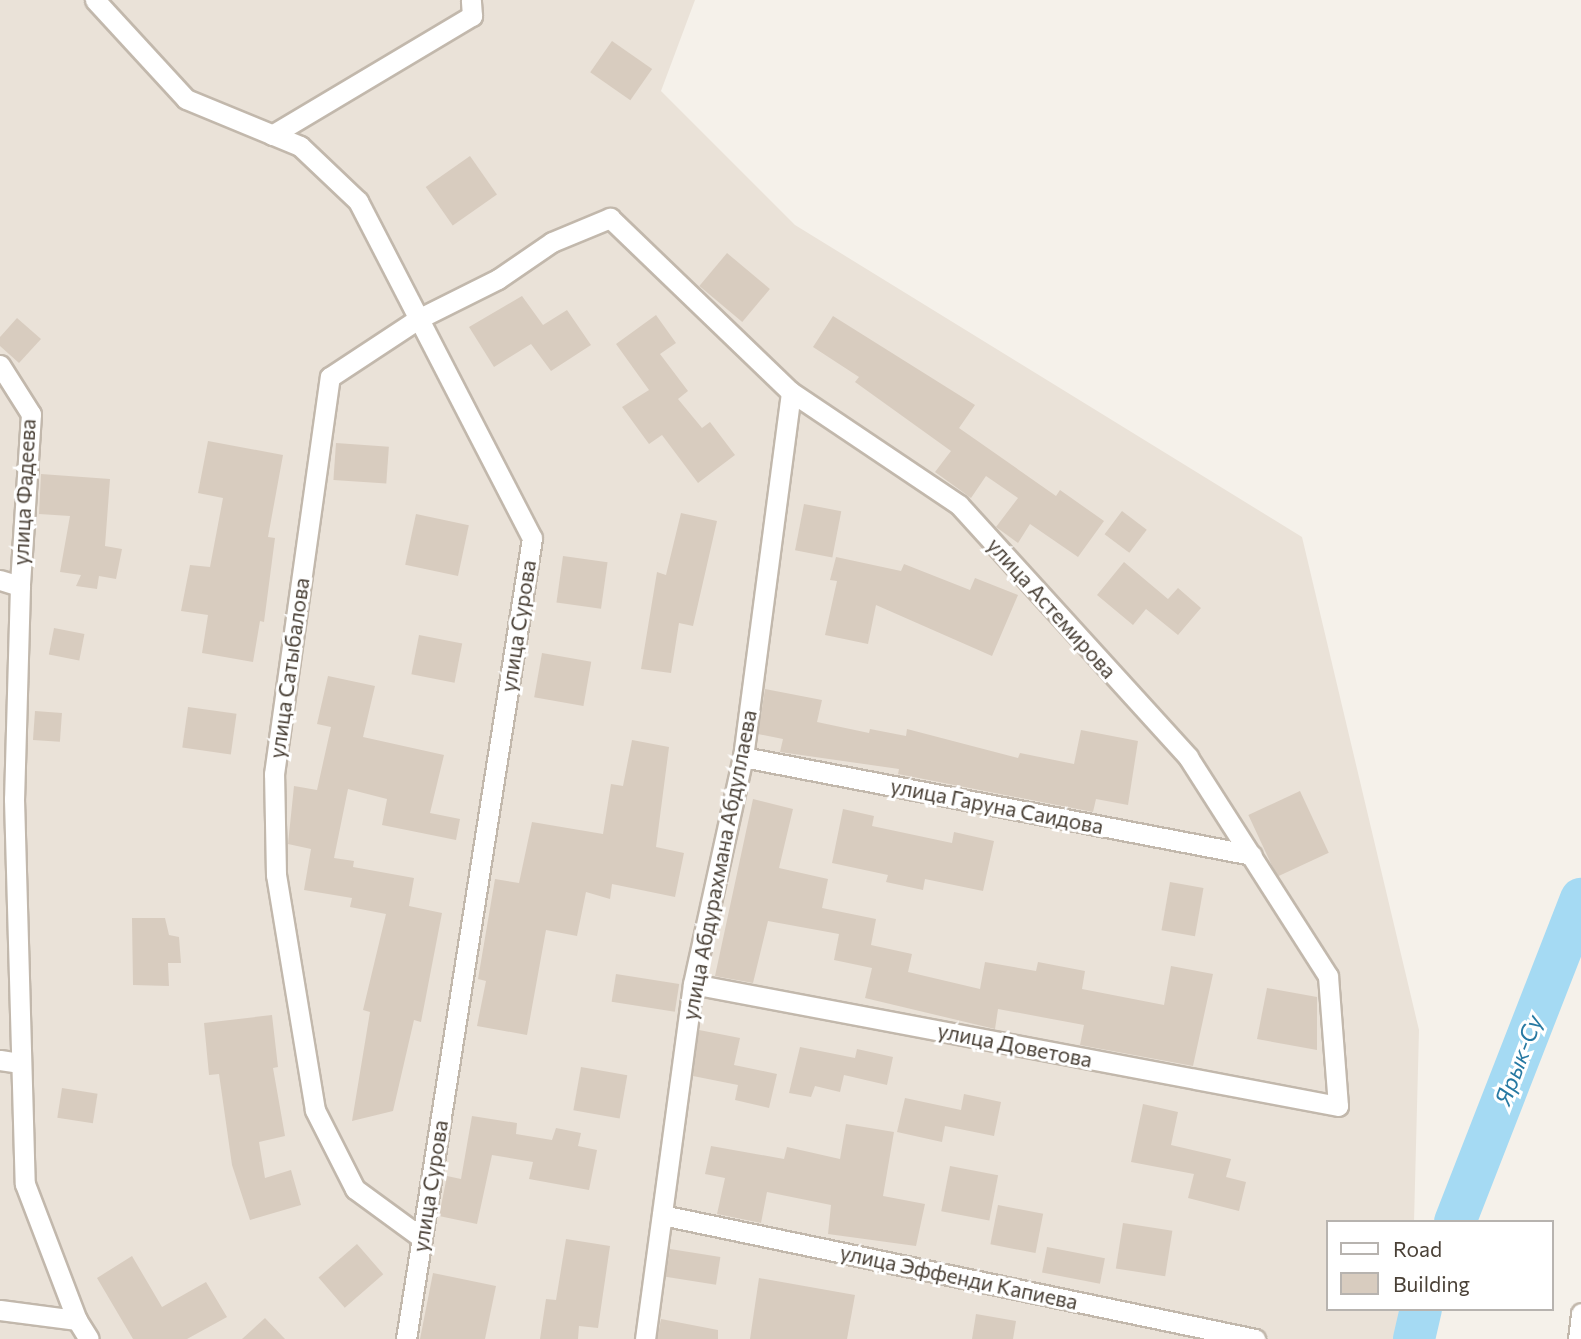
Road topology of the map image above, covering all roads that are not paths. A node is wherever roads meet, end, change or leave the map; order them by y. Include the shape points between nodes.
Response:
1 (95, 0) edge
2 (471, 0) edge
3 (272, 135) junction
4 (610, 218) joint
5 (418, 319) junction
6 (0, 365) edge
7 (792, 391) junction
8 (0, 580) edge
9 (20, 586) junction
10 (743, 757) junction
11 (7, 798) edge
12 (1251, 855) junction
13 (693, 984) junction
14 (10, 1061) edge
15 (1338, 1106) joint
16 (662, 1215) junction
17 (422, 1238) junction
18 (0, 1310) edge
19 (1581, 1313) edge
20 (77, 1320) junction
21 (89, 1339) edge
22 (406, 1339) edge
23 (645, 1339) edge
24 (1255, 1339) edge
25 (1578, 1339) edge

1 - 3 street, улица Сурова via 186,99
2 - 3 street via 472,16
3 - 5 street, улица Сурова via 300,146 358,201
4 - 5 street, улица Сатыбалова via 552,242 498,279
4 - 7 street, улица Астемирова
5 - 17 street, улица Сурова via 532,538
5 - 17 street, улица Сатыбалова via 330,377 274,774 276,875 315,1110 355,1189
6 - 9 street, улица Фадеева via 31,414
7 - 10 street, улица Абдурахмана Абдуллаева
7 - 12 street, улица Астемирова via 959,505 1188,757
8 - 9 street
9 - 11 street, улица Фадеева
10 - 12 street, улица Гаруна Саидова
10 - 13 street, улица Абдурахмана Абдуллаева
11 - 14 street, улица Фадеева
12 - 15 street, улица Астемирова via 1328,975
13 - 15 street, улица Доветова
13 - 16 street, улица Абдурахмана Абдуллаева
14 - 20 street, улица Фадеева via 25,1184
16 - 23 street, улица Абдурахмана Абдуллаева
16 - 24 street, улица Эффенди Капиева
17 - 22 street, улица Сурова
18 - 20 street
19 - 25 street
20 - 21 street, улица Фадеева

